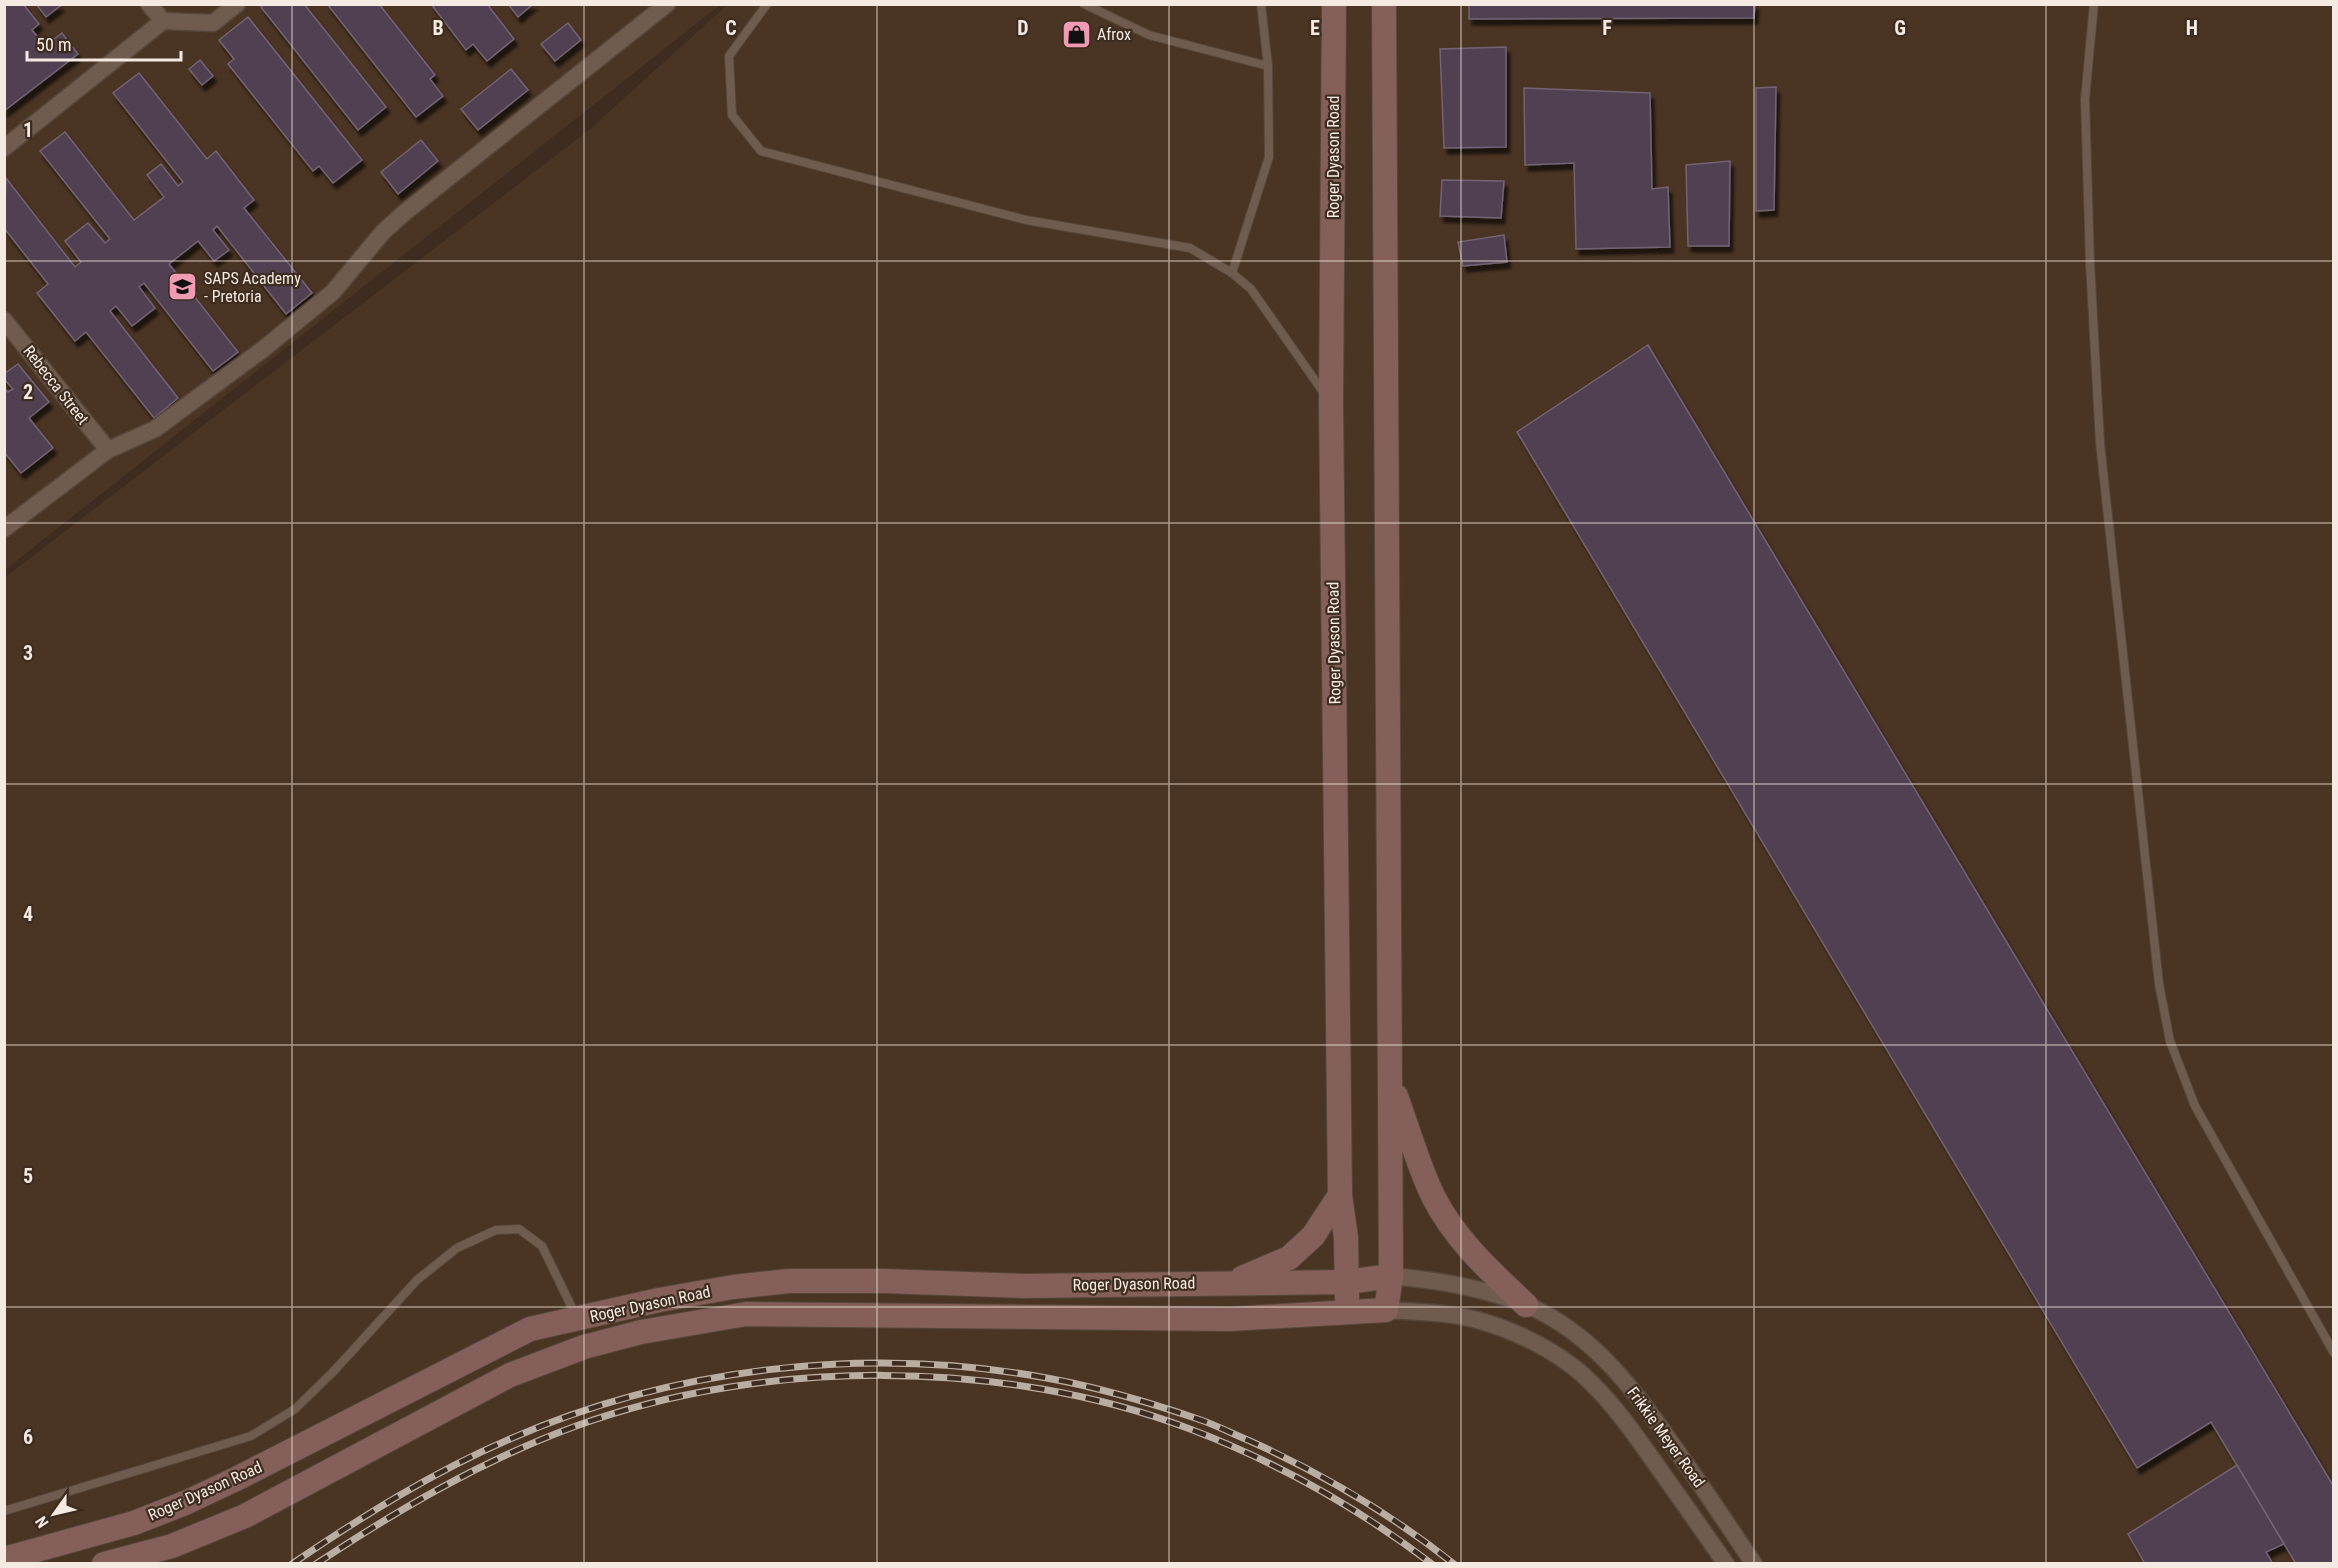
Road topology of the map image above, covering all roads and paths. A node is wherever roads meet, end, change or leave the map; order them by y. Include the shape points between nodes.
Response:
1 (149, 4) edge
2 (237, 4) edge
3 (667, 4) edge
4 (767, 4) edge
5 (1084, 4) edge
6 (1261, 4) edge
7 (1334, 4) edge
8 (1384, 4) edge
9 (2094, 4) edge
10 (163, 21) junction
11 (1268, 66) junction
12 (4, 148) edge
13 (1232, 273) junction
14 (4, 320) edge
15 (1331, 404) junction
16 (108, 450) junction
17 (4, 529) edge
18 (1390, 1079) junction
19 (1340, 1195) junction
20 (1391, 1276) junction
21 (1232, 1282) junction
22 (1347, 1282) junction
23 (1526, 1305) junction
24 (1386, 1310) junction
25 (1347, 1312) junction
26 (578, 1319) junction
27 (584, 1347) junction
28 (2334, 1353) edge
29 (4, 1511) edge
30 (4, 1559) edge
31 (104, 1563) edge
32 (1726, 1563) edge
33 (1754, 1563) edge

1 - 10 street
2 - 10 street via 213,24
3 - 16 street via 404,213 333,292 262,350 155,429
4 - 13 lane via 729,56 732,115 761,151 1026,220 1190,248
5 - 11 lane via 1149,35
6 - 11 lane
7 - 15 main road, Roger Dyason Road
8 - 18 main road
9 - 28 lane via 2085,99 2100,443 2159,984 2170,1041 2195,1106
10 - 12 street
11 - 13 lane via 1269,157
13 - 15 lane via 1251,289
14 - 16 street, Rebecca Street
15 - 19 main road, Roger Dyason Road
16 - 17 street
18 - 20 main road
18 - 23 main road via 1433,1195 1447,1219 1485,1266
19 - 21 main road via 1313,1236 1289,1258
19 - 22 main road, Roger Dyason Road
20 - 22 main road, Roger Dyason Road
20 - 23 street, Frikkie Meyer Road via 1473,1287
20 - 24 main road
21 - 22 main road, Roger Dyason Road
21 - 26 main road, Roger Dyason Road via 1024,1286 789,1281 659,1300
22 - 25 main road, Roger Dyason Road
23 - 33 street, Frikkie Meyer Road via 1585,1341 1630,1385
24 - 25 main road, Roger Dyason Road
24 - 32 street, Frikkie Meyer Road via 1476,1320 1533,1343 1574,1368 1636,1435
25 - 27 main road, Roger Dyason Road via 1230,1319 746,1314 640,1332
26 - 27 main road
26 - 29 lane via 542,1246 519,1229 496,1230 457,1248 417,1280 295,1409 251,1436
26 - 30 main road, Roger Dyason Road via 512,1337 185,1503 134,1523
27 - 31 main road, Roger Dyason Road via 510,1375 245,1516 172,1546

